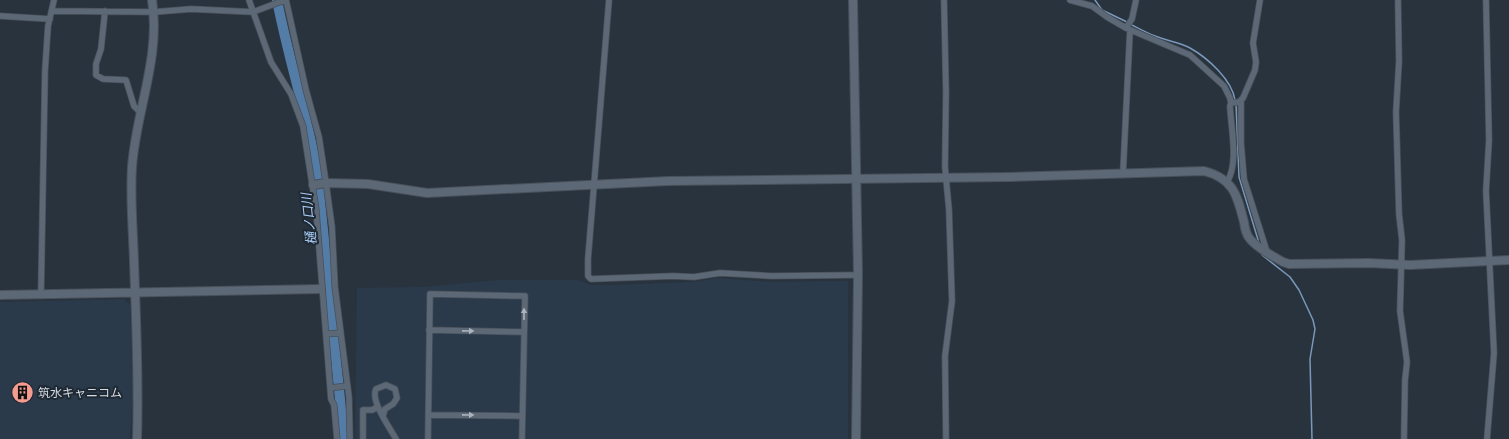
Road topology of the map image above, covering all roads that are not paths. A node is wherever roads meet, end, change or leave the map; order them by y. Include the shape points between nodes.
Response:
1 (54, 0) edge
2 (152, 0) edge
3 (249, 0) edge
4 (609, 0) edge
5 (853, 0) edge
6 (944, 0) edge
7 (1070, 0) edge
8 (1136, 0) edge
9 (1260, 0) edge
10 (1398, 0) edge
11 (1486, 0) edge
12 (284, 1) edge
13 (53, 11) junction
14 (105, 11) junction
15 (154, 12) junction
16 (253, 12) junction
17 (0, 16) edge
18 (50, 19) junction
19 (1128, 28) junction
20 (1240, 101) junction
21 (1231, 103) junction
22 (140, 112) junction
23 (1123, 173) junction
24 (946, 178) junction
25 (855, 179) junction
26 (1227, 182) junction
27 (325, 183) junction
28 (594, 184) junction
29 (314, 185) junction
30 (1266, 251) junction
31 (1491, 260) junction
32 (1509, 260) edge
33 (1401, 264) junction
34 (858, 275) junction
35 (321, 289) junction
36 (135, 292) junction
37 (41, 294) junction
38 (0, 295) edge
39 (429, 330) junction
40 (524, 332) junction
41 (339, 333) junction
42 (326, 334) junction
43 (345, 386) junction
44 (331, 388) junction
45 (378, 407) junction
46 (429, 414) junction
47 (383, 416) junction
48 (522, 416) junction
49 (137, 439) edge
50 (337, 439) edge
51 (350, 439) edge
52 (363, 439) edge
53 (396, 439) edge
54 (428, 439) edge
55 (522, 439) edge
56 (856, 439) edge
57 (946, 439) edge
58 (1404, 439) edge
59 (1487, 439) edge

1 - 13 street
2 - 15 street
3 - 16 street
4 - 28 street
5 - 25 street
6 - 24 street
7 - 19 street via 1092,6
8 - 19 street
9 - 20 street via 1253,42 1255,70
10 - 33 street via 1399,61 1396,112
11 - 31 street via 1489,140 1486,191
12 - 16 street
12 - 27 street via 319,137
13 - 14 street
13 - 18 street
14 - 15 street
14 - 22 street via 102,49 96,64 96,75 103,79 126,80 134,106
15 - 16 street via 191,9
15 - 22 street via 154,47
16 - 29 street via 271,62 291,94 303,126
17 - 18 street
18 - 37 street via 45,71
19 - 21 street via 1190,55 1224,86
19 - 23 street
20 - 21 street
20 - 30 street via 1244,179
21 - 26 street via 1233,170
22 - 36 street via 132,168
23 - 24 street
23 - 26 street via 1204,171 1222,177
24 - 25 street
24 - 57 street via 952,301 945,356
25 - 28 street
25 - 34 street
26 - 30 street via 1237,197 1246,233 1256,245
27 - 28 street via 368,184 427,192
27 - 29 street
27 - 41 street via 332,227
28 - 34 street via 588,259 588,276 591,279 720,274
29 - 35 street
30 - 33 street via 1283,262 1294,265
31 - 32 street
31 - 33 street via 1457,264
31 - 59 street via 1494,353
33 - 58 street via 1400,311 1407,362
34 - 56 street
35 - 36 street
35 - 42 street
36 - 37 street
36 - 49 street
37 - 38 street
39 -> 40 street
40 -> 39 street via 525,296 430,294
39 - 46 street
40 - 48 street
41 - 42 street
41 - 43 street
42 - 44 street
43 - 44 street
43 - 51 street
44 - 50 street
45 - 47 street
45 - 47 street via 374,397 376,389 384,385 393,388 396,400 385,409
45 - 52 street via 363,410
46 -> 48 street
46 - 54 street
47 - 53 street
48 - 55 street

